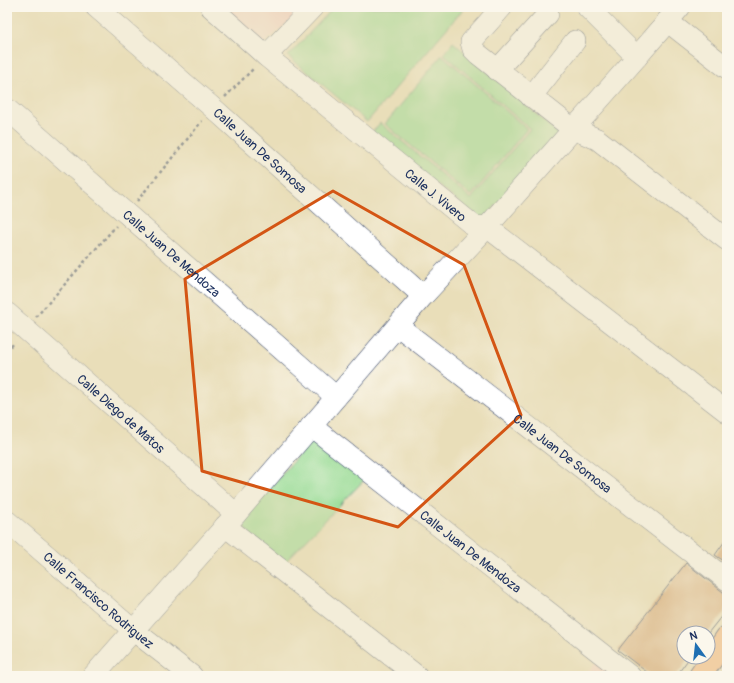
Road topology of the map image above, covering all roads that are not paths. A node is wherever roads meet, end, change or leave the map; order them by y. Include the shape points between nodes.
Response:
1 (96, 7) edge
2 (211, 7) edge
3 (313, 7) edge
4 (502, 7) edge
5 (587, 7) edge
6 (548, 14) dead end
7 (674, 14) edge
8 (575, 40) dead end
9 (266, 56) junction
10 (637, 57) junction
11 (727, 68) edge
12 (497, 70) junction
13 (531, 97) junction
14 (7, 109) edge
15 (573, 129) junction
16 (486, 227) junction
17 (727, 240) edge
18 (423, 296) junction
19 (7, 313) edge
20 (398, 326) junction
21 (336, 397) junction
22 (727, 412) edge
23 (311, 426) junction
24 (230, 520) junction
25 (10, 529) edge
26 (727, 580) edge
27 (133, 630) junction
28 (727, 637) edge
29 (93, 676) edge
30 (192, 676) edge
31 (417, 676) edge
32 (630, 676) edge
33 (700, 676) edge

1 - 18 street, Calle Juan De Somosa via 219,113
2 - 9 street, Calle J. Vivero
3 - 9 street
4 - 12 street via 471,42 473,49
5 - 10 street
6 - 12 street
7 - 10 street
7 - 11 street
8 - 13 street
9 - 16 street, Calle J. Vivero via 474,226
10 - 15 street
12 - 13 street
13 - 15 street
14 - 21 street, Calle Juan De Mendoza
15 - 16 street
15 - 17 street via 597,139
16 - 18 street
16 - 22 street, Calle J. Vivero
18 - 20 street
19 - 24 street, Calle Diego de Matos
20 - 21 street
20 - 26 street, Calle Juan De Somosa
21 - 23 street
23 - 24 street
23 - 32 street, Calle Juan De Mendoza
24 - 27 street
24 - 31 street, Calle Diego de Matos
25 - 27 street, Calle Francisco Rodriguez
27 - 29 street
27 - 30 street, Calle Francisco Rodriguez
28 - 33 main road

